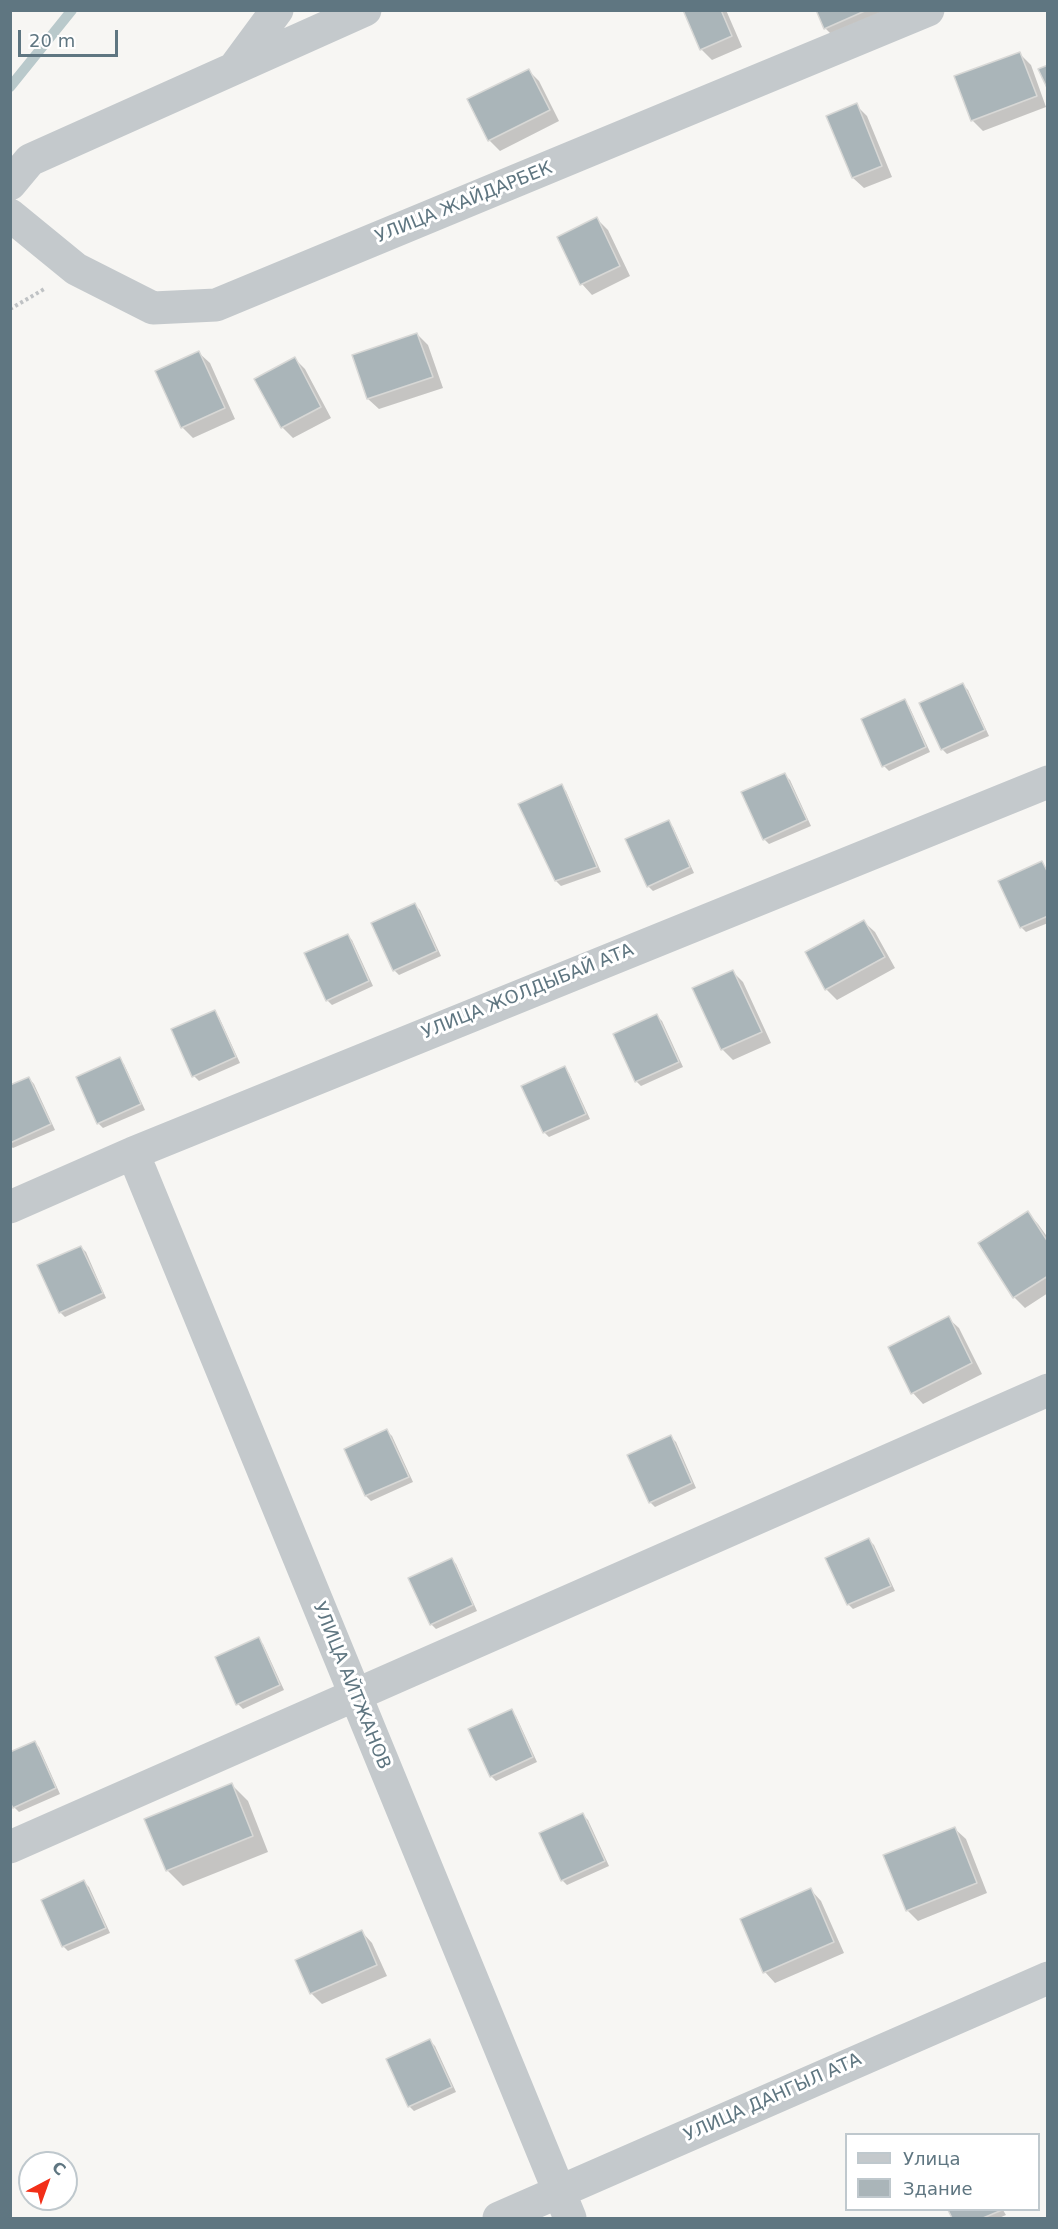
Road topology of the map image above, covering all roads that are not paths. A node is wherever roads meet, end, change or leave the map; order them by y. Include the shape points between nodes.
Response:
1 (277, 10) edge
2 (365, 10) edge
3 (928, 10) edge
4 (232, 71) junction
5 (17, 163) edge
6 (10, 215) edge
7 (1047, 782) edge
8 (133, 1153) junction
9 (10, 1207) edge
10 (1047, 1390) edge
11 (355, 1696) junction
12 (10, 1847) edge
13 (1047, 1978) edge
14 (564, 2206) edge
15 (499, 2218) edge

1 - 4 street
2 - 4 street
3 - 6 street, УЛИЦА ЖАЙДАРБЕК via 216,305 153,308 76,269
4 - 5 street
7 - 8 street, УЛИЦА ЖОЛДЫБАЙ АТА
8 - 9 street, УЛИЦА ЖОЛДЫБАЙ АТА
8 - 11 street, УЛИЦА АЙТЖАНОВ
10 - 11 street
11 - 12 street
11 - 14 street, УЛИЦА АЙТЖАНОВ
13 - 14 street, УЛИЦА ДАНГЫЛ АТА
14 - 15 street, УЛИЦА ДАНГЫЛ АТА

